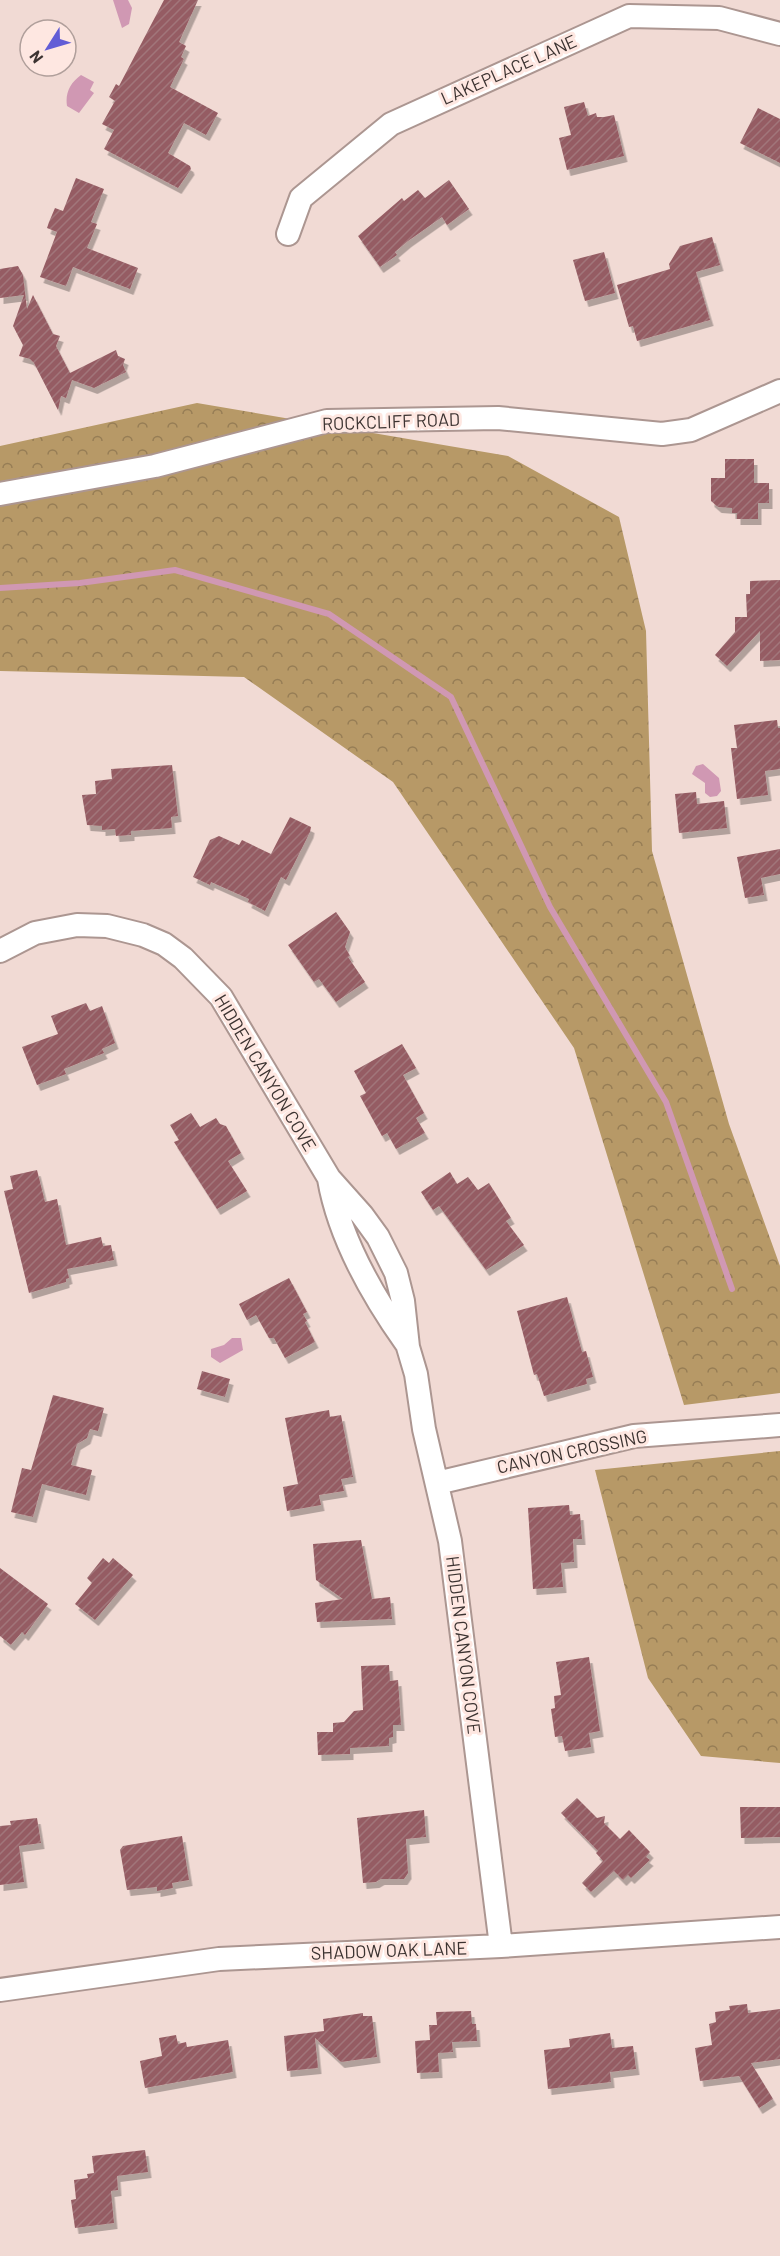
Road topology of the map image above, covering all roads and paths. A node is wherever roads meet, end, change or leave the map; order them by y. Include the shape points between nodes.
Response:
1 (780, 34) edge
2 (288, 234) dead end
3 (780, 391) edge
4 (0, 494) edge
5 (0, 951) edge
6 (780, 1425) edge
7 (436, 1483) junction
8 (780, 1927) edge
9 (501, 1946) junction
10 (0, 1990) edge

1 - 2 street, LAKEPLACE LANE via 719,18 629,16 391,124 301,198
3 - 4 street, ROCKCLIFF ROAD via 691,430 662,434 498,418 327,421 155,466
5 - 7 street, HIDDEN CANYON COVE via 35,933 77,925 107,926 143,934 164,944 202,975 221,997 328,1178 345,1236 408,1347
6 - 7 street, CANYON CROSSING via 634,1436
7 - 9 street, HIDDEN CANYON COVE via 450,1541
8 - 9 street, SHADOW OAK LANE
9 - 10 street, SHADOW OAK LANE via 219,1959

